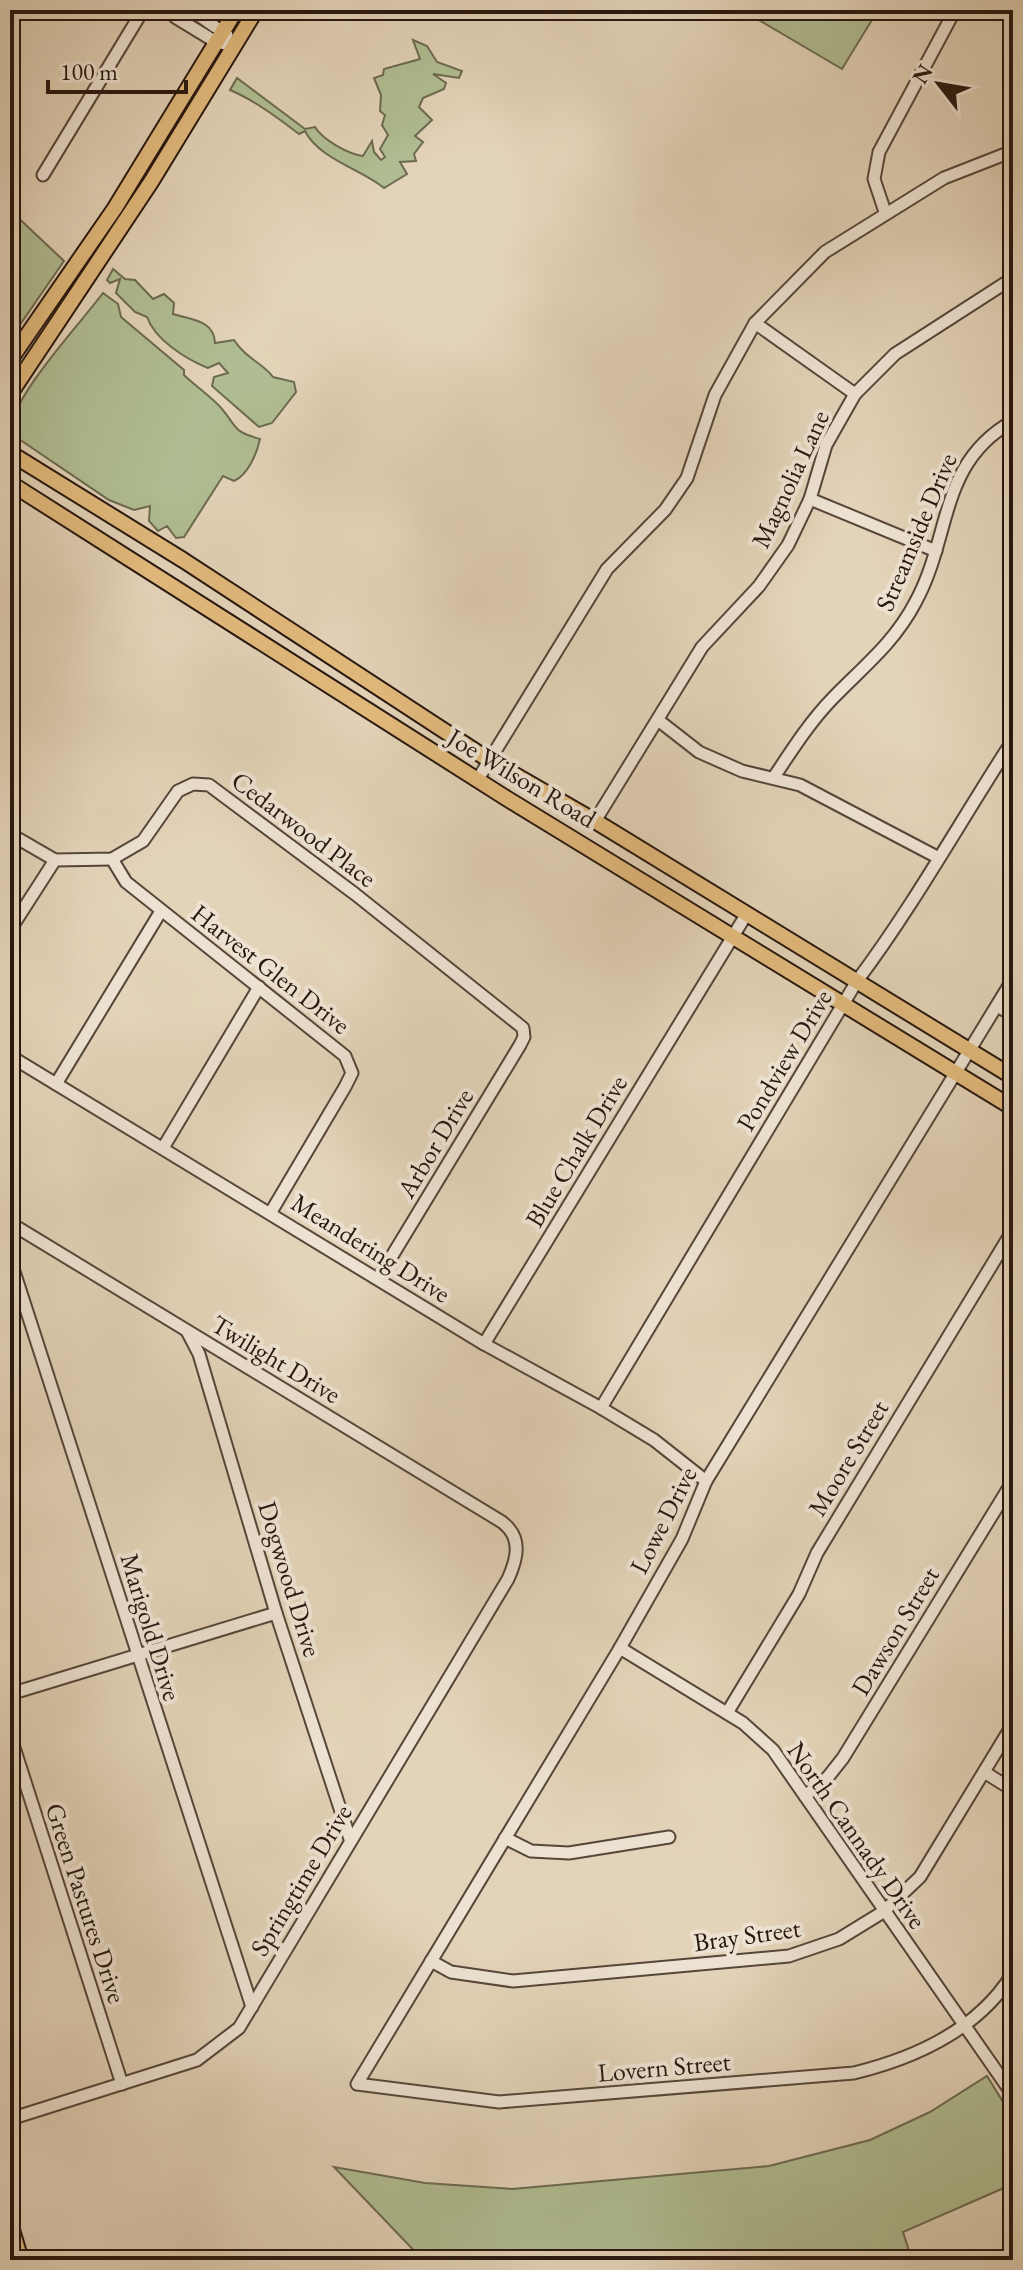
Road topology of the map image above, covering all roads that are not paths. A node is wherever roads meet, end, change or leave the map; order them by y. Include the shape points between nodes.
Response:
1 (143, 10) edge
2 (171, 10) edge
3 (191, 10) edge
4 (236, 10) edge
5 (256, 10) edge
6 (955, 10) edge
7 (220, 36) junction
8 (234, 46) junction
9 (1013, 151) edge
10 (43, 175) dead end
11 (885, 212) junction
12 (1013, 278) edge
13 (755, 323) junction
14 (10, 360) edge
15 (10, 394) edge
16 (855, 394) junction
17 (1013, 421) edge
18 (10, 453) edge
19 (10, 483) edge
20 (810, 499) junction
21 (936, 551) junction
22 (658, 720) junction
23 (1013, 740) edge
24 (489, 760) junction
25 (774, 777) junction
26 (478, 779) junction
27 (595, 821) junction
28 (10, 834) edge
29 (937, 857) junction
30 (112, 859) junction
31 (55, 860) junction
32 (161, 911) junction
33 (746, 915) junction
34 (10, 930) edge
35 (733, 937) junction
36 (1013, 979) edge
37 (857, 981) junction
38 (259, 987) junction
39 (844, 1002) junction
40 (997, 1006) junction
41 (1013, 1015) edge
42 (523, 1028) joint
43 (969, 1051) junction
44 (10, 1056) edge
45 (956, 1073) junction
46 (1013, 1077) edge
47 (56, 1084) junction
48 (1013, 1108) edge
49 (163, 1148) junction
50 (271, 1212) junction
51 (10, 1223) edge
52 (1013, 1230) edge
53 (1008, 1248) edge
54 (10, 1259) edge
55 (378, 1279) junction
56 (187, 1332) junction
57 (484, 1344) junction
58 (601, 1408) junction
59 (706, 1481) junction
60 (1013, 1481) edge
61 (515, 1538) joint
62 (276, 1613) junction
63 (620, 1648) junction
64 (136, 1655) junction
65 (10, 1694) edge
66 (727, 1713) junction
67 (1013, 1724) edge
68 (10, 1735) edge
69 (984, 1772) junction
70 (1013, 1790) edge
71 (805, 1796) junction
72 (669, 1837) dead end
73 (505, 1838) junction
74 (350, 1839) junction
75 (883, 1912) junction
76 (431, 1961) junction
77 (1013, 1973) edge
78 (252, 2007) junction
79 (964, 2026) junction
80 (122, 2084) junction
81 (357, 2084) joint
82 (1013, 2095) edge
83 (10, 2119) edge
84 (10, 2223) edge
85 (21, 2260) edge

1 - 10 street
2 - 7 street via 175,17
3 - 7 street
4 - 7 main road
5 - 8 main road
6 - 11 street via 879,152 874,179
7 - 8 street
7 - 14 main road via 115,208
8 - 15 main road
9 - 11 street via 944,178
11 - 13 street via 825,252
12 - 16 street, Magnolia Lane via 913,340
13 - 16 street
13 - 24 street via 715,395 687,478 665,510 607,569
16 - 20 street, Magnolia Lane via 826,445
17 - 21 street, Streamside Drive via 976,447 956,482
18 - 24 main road, Joe Wilson Road
19 - 26 main road, Joe Wilson Road
20 - 21 street
20 - 22 street, Magnolia Lane via 788,545 759,586 702,647
21 - 25 street, Streamside Drive via 917,601 892,641 813,720
22 - 25 street via 699,752 742,771
22 - 27 street, Magnolia Lane
23 - 29 street, Pondview Drive
24 - 26 street
24 - 27 main road, Joe Wilson Road
25 - 29 street via 800,785
26 - 35 main road, Joe Wilson Road
27 - 33 main road, Joe Wilson Road
28 - 31 street
29 - 37 street, Pondview Drive via 892,935
30 - 31 street
30 - 32 street, Harvest Glen Drive via 126,882
30 - 42 street, Cedarwood Place via 143,841 178,791 193,784 209,785
31 - 34 street
32 - 38 street, Harvest Glen Drive
32 - 47 street
33 - 35 street, Blue Chalk Drive
33 - 37 main road, Joe Wilson Road
35 - 39 main road, Joe Wilson Road
35 - 57 street, Blue Chalk Drive
36 - 40 street, Lowe Drive
37 - 39 street, Pondview Drive
37 - 43 main road, Joe Wilson Road
38 - 49 street
38 - 50 street, Harvest Glen Drive via 345,1056 352,1073
39 - 45 main road, Joe Wilson Road
39 - 58 street, Pondview Drive
40 - 41 street
40 - 43 street, Lowe Drive
42 - 55 street, Arbor Drive via 520,1045
43 - 45 street, Lowe Drive
43 - 46 main road, Joe Wilson Road
44 - 47 street, Meandering Drive
45 - 48 main road, Joe Wilson Road
45 - 59 street, Lowe Drive
47 - 49 street, Meandering Drive
49 - 50 street, Meandering Drive
50 - 55 street, Meandering Drive
51 - 56 street, Twilight Drive
52 - 53 street, Moore Street
53 - 66 street, Moore Street via 817,1553 799,1594
54 - 64 street, Marigold Drive
55 - 57 street, Meandering Drive
56 - 61 street, Twilight Drive via 502,1522
56 - 62 street, Dogwood Drive via 199,1354
57 - 58 street, Meandering Drive
58 - 59 street, Meandering Drive
59 - 63 street, Lowe Drive via 682,1539
60 - 71 street, Dawson Street via 843,1758
61 - 74 street, Springtime Drive via 516,1562 508,1579
62 - 64 street
62 - 74 street, Dogwood Drive
63 - 66 street, North Cannady Drive
63 - 73 street, Lowe Drive
64 - 65 street
64 - 78 street, Marigold Drive
66 - 71 street, North Cannady Drive via 773,1750
67 - 69 street, Bray Street
68 - 80 street, Green Pastures Drive
69 - 70 street
69 - 75 street, Bray Street via 920,1877
71 - 75 street, North Cannady Drive
72 - 73 street via 569,1853 531,1851
73 - 76 street, Lowe Drive
74 - 78 street, Springtime Drive
75 - 76 street, Bray Street via 839,1939 789,1956 513,1981 451,1972
75 - 79 street, North Cannady Drive
76 - 81 street, Lowe Drive
77 - 79 street, Lovern Street
78 - 80 street, Springtime Drive via 239,2028 212,2052
79 - 81 street, Lovern Street via 904,2061 854,2073 499,2102
79 - 82 street, North Cannady Drive
80 - 83 street, Springtime Drive
84 - 85 main road

